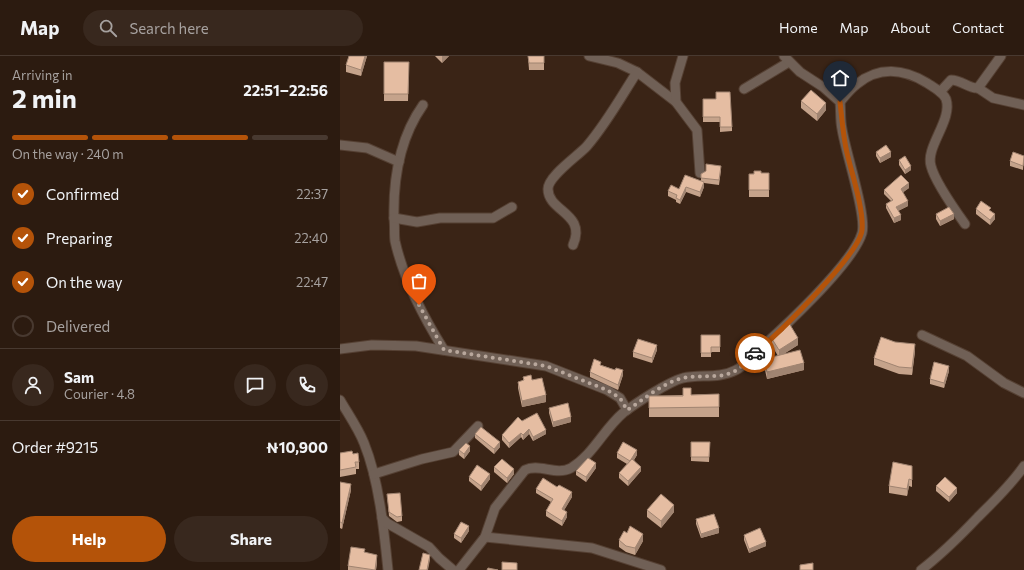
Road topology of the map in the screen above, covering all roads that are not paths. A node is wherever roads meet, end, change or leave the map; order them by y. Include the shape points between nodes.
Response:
1 (589, 56) edge
2 (683, 56) edge
3 (1001, 56) edge
4 (786, 59) edge
5 (637, 72) junction
6 (978, 88) junction
7 (744, 89) dead end
8 (940, 92) junction
9 (676, 102) junction
10 (840, 102) junction
11 (423, 105) dead end
12 (1024, 105) edge
13 (340, 145) edge
14 (398, 162) junction
15 (700, 173) edge
16 (512, 207) dead end
17 (394, 218) junction
18 (965, 224) dead end
19 (573, 245) dead end
20 (922, 335) dead end
21 (340, 348) edge
22 (444, 350) junction
23 (1024, 393) edge
24 (340, 400) edge
25 (627, 410) junction
26 (478, 426) dead end
27 (1024, 466) edge
28 (374, 474) junction
29 (382, 518) junction
30 (485, 537) junction
31 (388, 570) edge
32 (453, 570) edge
33 (459, 570) edge
34 (661, 570) edge
35 (921, 570) edge

1 - 5 street via 618,63
2 - 9 street via 675,83
3 - 6 street
4 - 7 street
4 - 10 street
5 - 9 street
5 - 19 street via 587,146 552,179 548,187 549,195 576,226 577,235
6 - 8 street via 951,80
6 - 12 street via 993,98
8 - 10 street via 908,72 891,70 857,84
8 - 18 street via 946,98 946,108 930,165
9 - 15 street via 697,130
10 - 25 street via 842,128 861,216 862,231 856,246 805,305 737,370 723,375 684,378 666,384
11 - 14 street via 409,131
13 - 14 street via 367,148
14 - 17 street via 393,201
16 - 17 street via 492,218 440,218 417,222
17 - 22 street via 398,254 419,305
20 - 23 street via 967,356 1004,384
21 - 22 street via 372,345 416,346
22 - 25 street via 546,366 607,390 620,398
24 - 28 street via 364,442
25 - 30 street via 587,455 571,468 561,471 531,467 525,470 495,508
26 - 28 street via 453,452
27 - 35 street via 977,519
28 - 29 street
29 - 31 street
29 - 32 street via 429,547
30 - 33 street
30 - 34 street via 592,548

